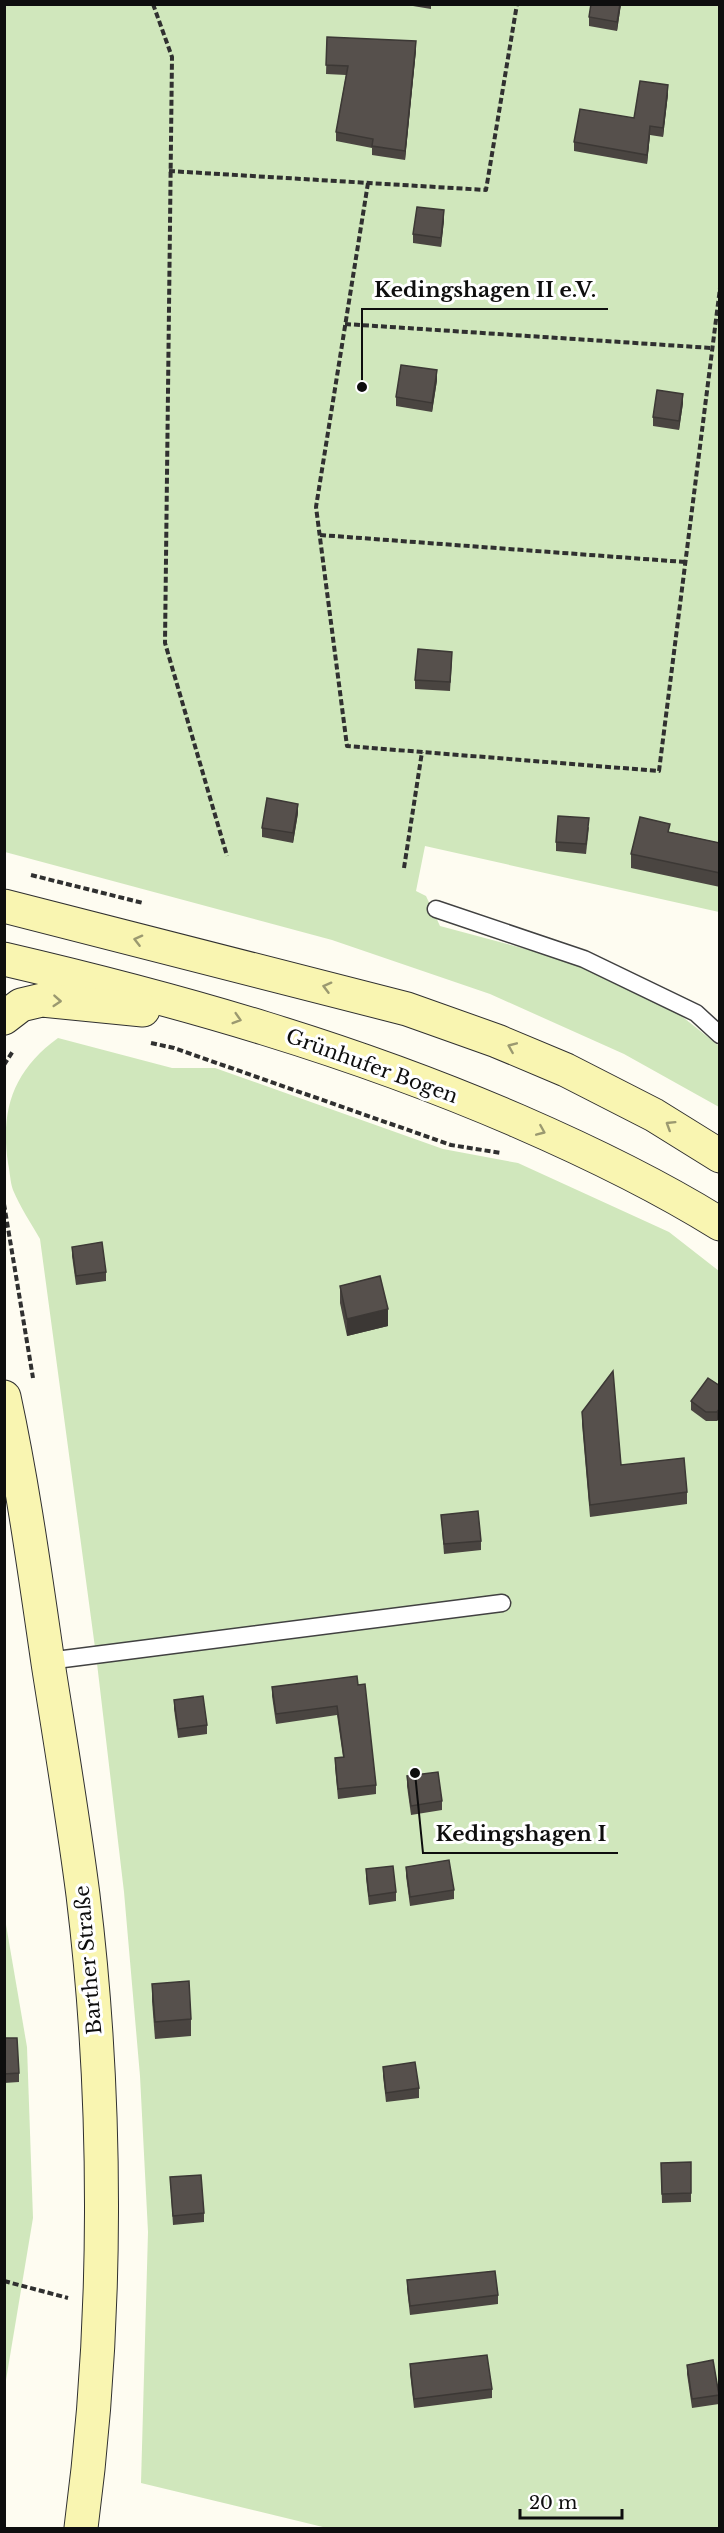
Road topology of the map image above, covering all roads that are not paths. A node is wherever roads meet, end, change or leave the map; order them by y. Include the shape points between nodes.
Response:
1 (4, 906) edge
2 (436, 909) dead end
3 (4, 958) edge
4 (181, 1003) junction
5 (4, 1018) edge
6 (720, 1035) edge
7 (720, 1156) edge
8 (720, 1224) edge
9 (4, 1397) edge
10 (502, 1603) dead end
11 (48, 1661) junction
12 (81, 2529) edge

7 -> 1 main road via 654,1115 566,1070 418,1012
2 - 6 lane via 584,959 696,1013
3 - 4 main road, Grünhufer Bogen
5 -> 4 main road via 21,1005 42,1000 139,1011
4 -> 8 main road, Grünhufer Bogen via 372,1062 487,1108 584,1150
9 - 11 main road, Barther Straße
10 - 11 lane
11 - 12 main road, Barther Straße via 83,1898 96,2060 100,2296 91,2449

